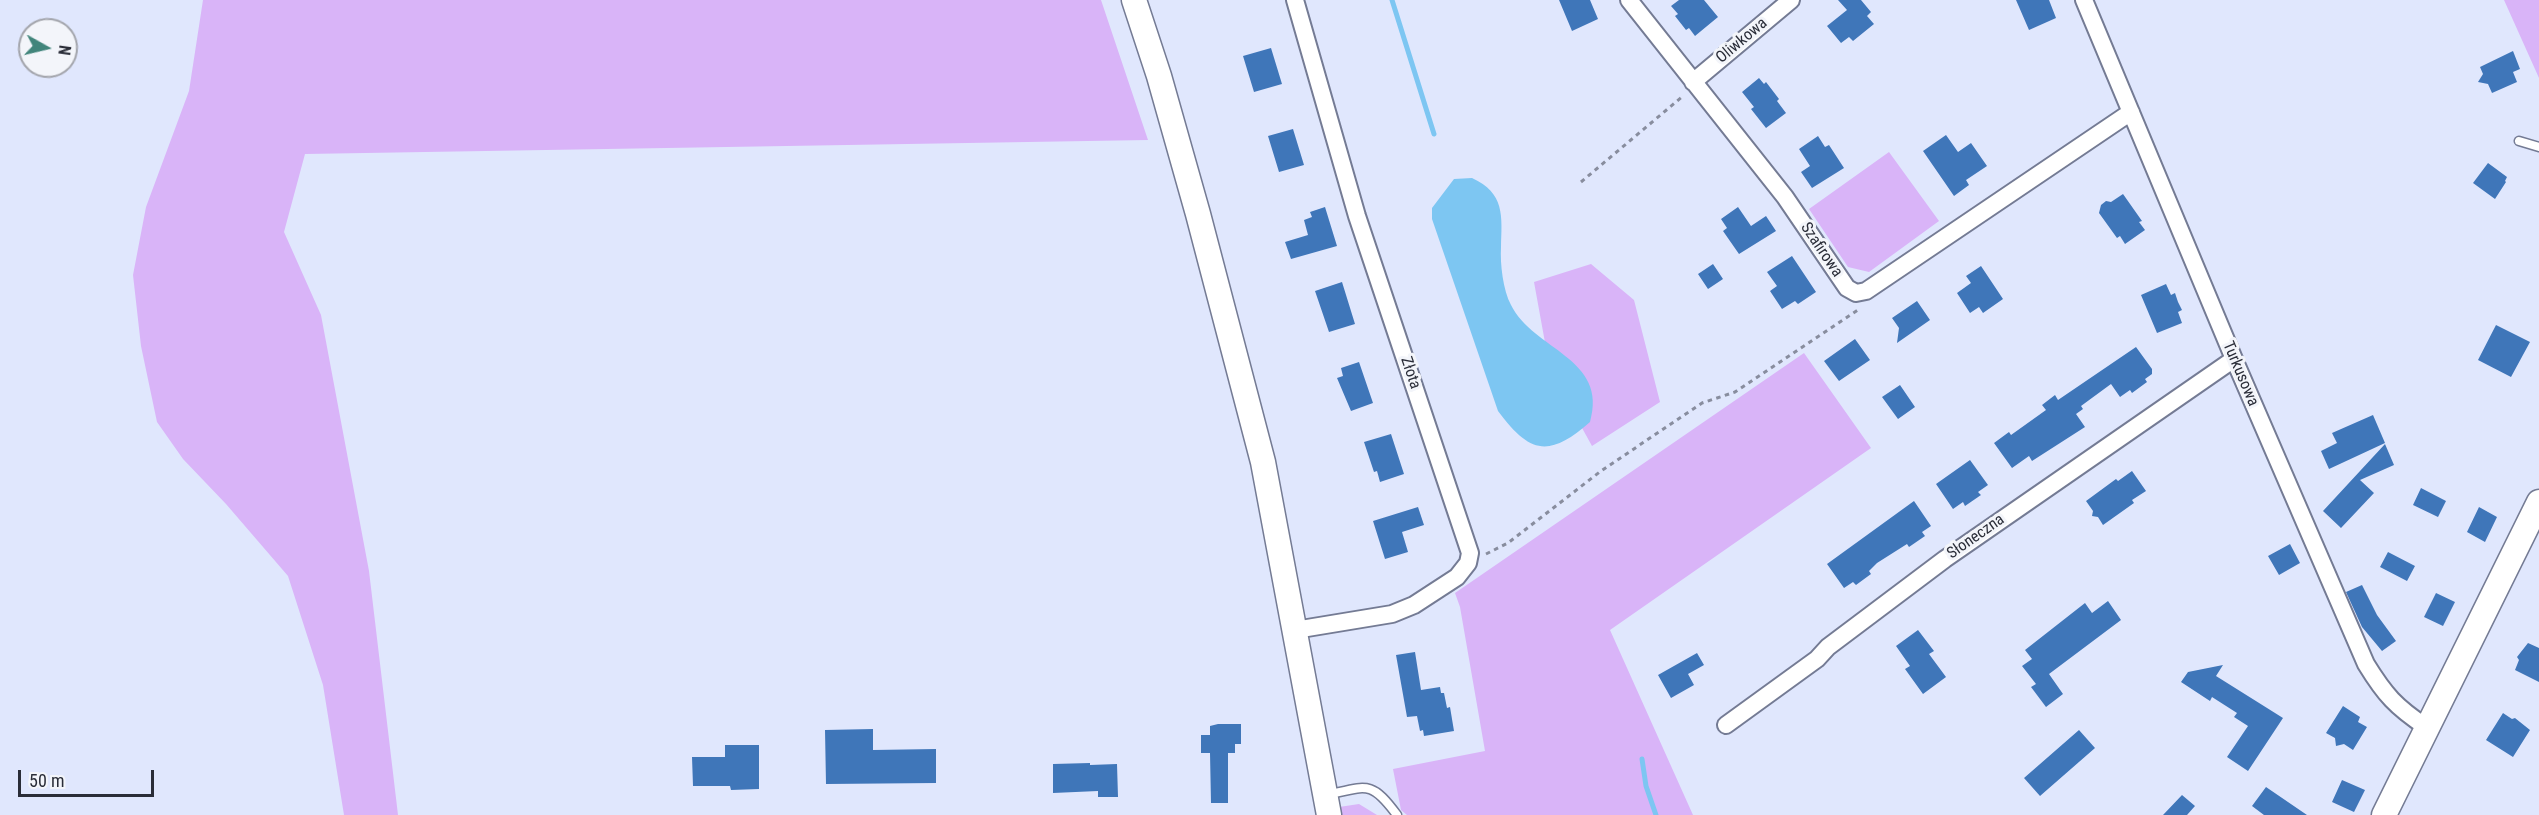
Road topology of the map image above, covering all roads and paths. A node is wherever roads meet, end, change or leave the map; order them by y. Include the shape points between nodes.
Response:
1 (1134, 0) edge
2 (1295, 0) edge
3 (1629, 0) edge
4 (1791, 0) edge
5 (2084, 0) edge
6 (1690, 86) junction
7 (2131, 111) junction
8 (2519, 141) dead end
9 (2539, 147) edge
10 (1581, 182) dead end
11 (1861, 308) dead end
12 (2234, 359) junction
13 (2539, 502) edge
14 (1468, 563) junction
15 (1296, 630) junction
16 (1726, 725) dead end
17 (2426, 727) junction
18 (1328, 808) edge
19 (1397, 815) edge
20 (2384, 815) edge

1 - 15 street via 1159,76 1248,402
2 - 14 street, Złota via 1357,216 1468,544
3 - 6 street, Szafirowa
4 - 6 street, Oliwkowa
5 - 7 street, Turkusowa
6 - 7 street, Szafirowa via 1785,197 1847,288 1856,293 1875,286
6 - 10 path
7 - 12 street, Turkusowa
8 - 9 lane
11 - 14 path via 1735,392 1701,403 1601,471 1508,543
12 - 16 street, Słoneczna via 1945,559
12 - 17 street, Turkusowa via 2366,664 2382,690 2403,712
13 - 17 street
14 - 15 street via 1456,577 1414,605 1392,614
15 - 18 street
17 - 20 street
18 - 19 lane via 1361,787 1374,788

